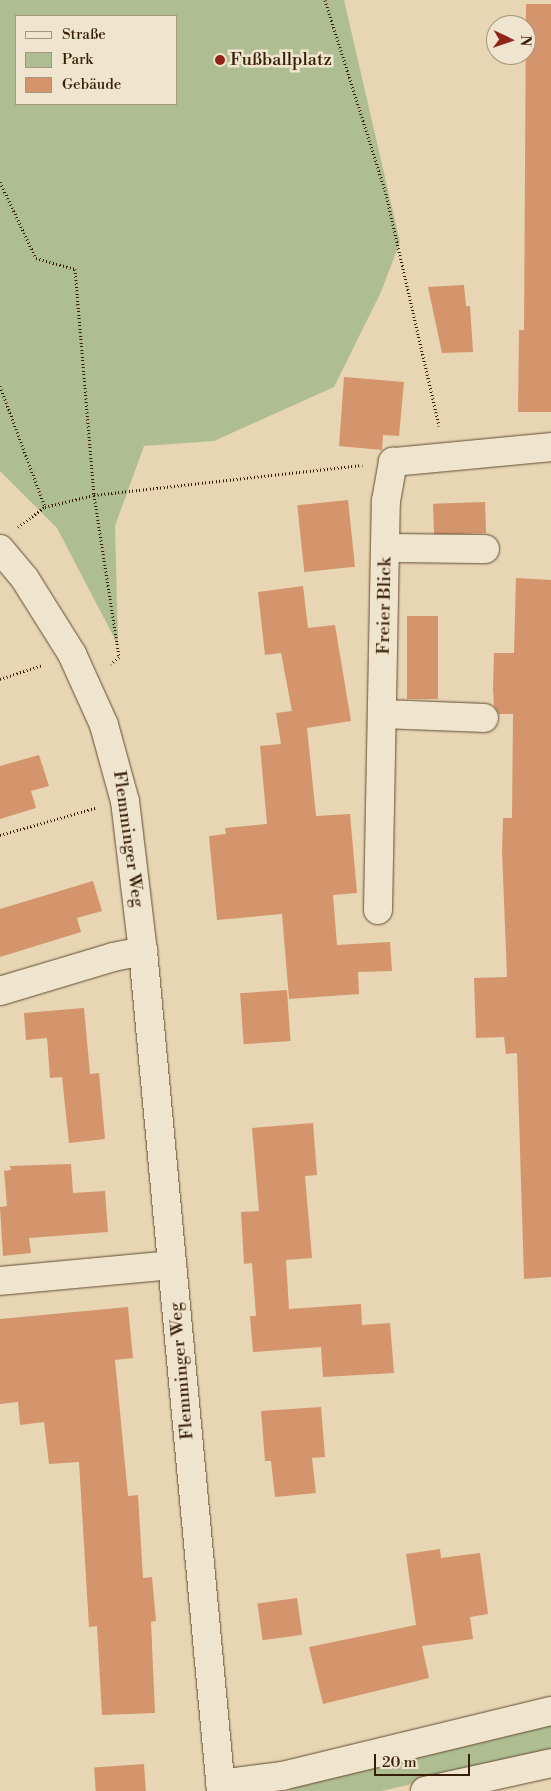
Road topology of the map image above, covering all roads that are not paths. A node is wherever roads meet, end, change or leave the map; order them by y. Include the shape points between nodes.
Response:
1 (551, 448) edge
2 (7, 539) edge
3 (386, 548) junction
4 (485, 549) dead end
5 (384, 714) junction
6 (484, 718) dead end
7 (378, 910) dead end
8 (142, 951) junction
9 (0, 991) edge
10 (172, 1265) junction
11 (0, 1281) edge
12 (551, 1711) edge
13 (551, 1763) edge
14 (221, 1787) edge
15 (425, 1791) edge

1 - 3 street, Freier Blick via 392,462 386,501
2 - 8 street, Flemminger Weg via 26,579 87,684 117,765 125,801
3 - 4 street
3 - 5 street, Freier Blick
5 - 6 street
5 - 7 street, Freier Blick
8 - 9 street
8 - 10 street, Flemminger Weg
10 - 11 street
10 - 14 street, Flemminger Weg
12 - 14 street via 282,1776
13 - 15 street

